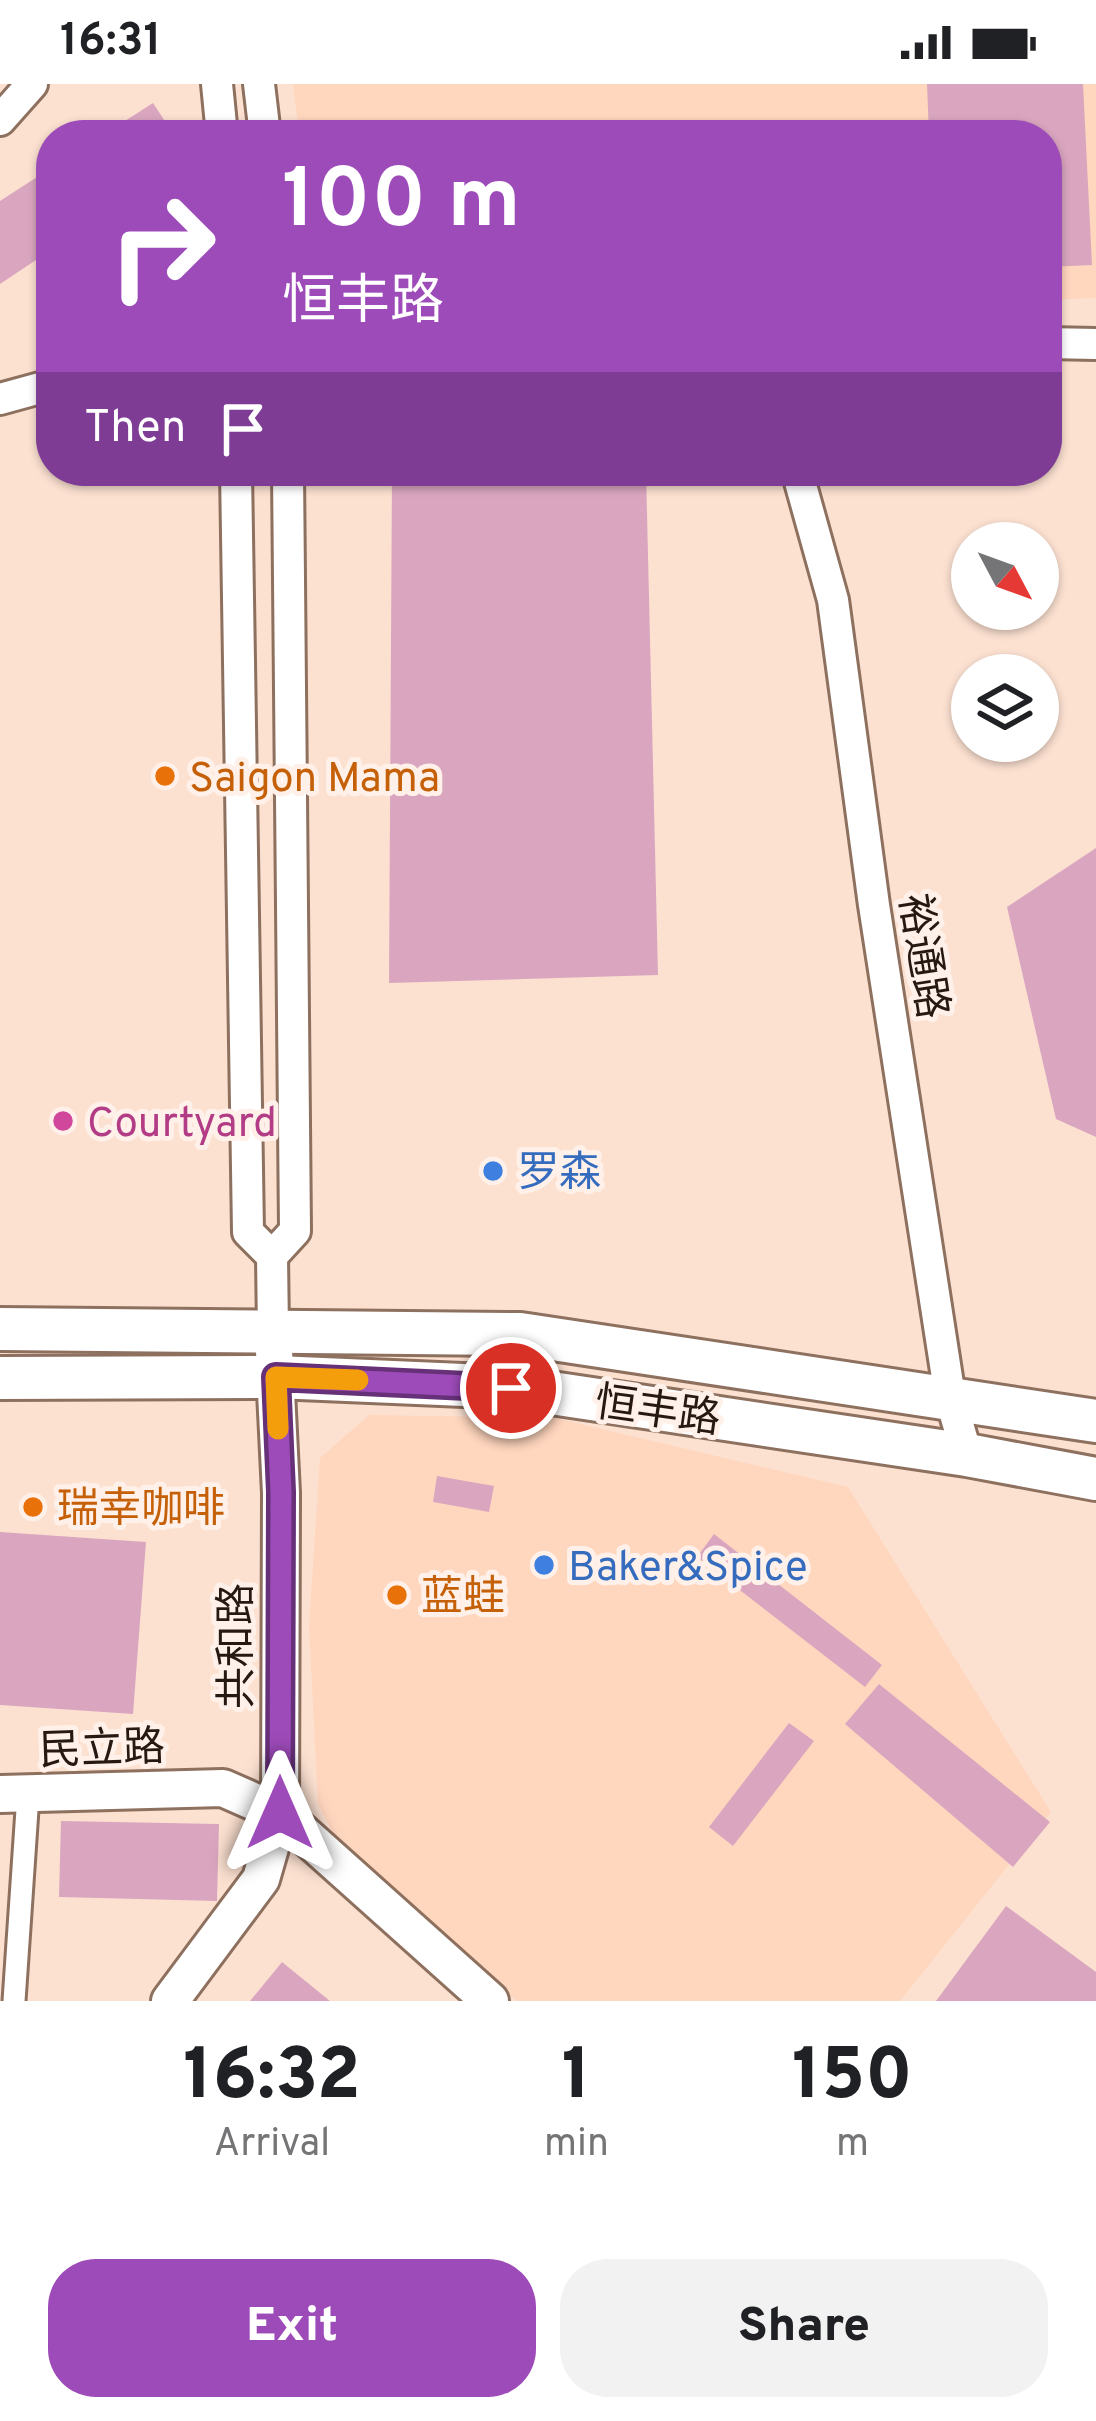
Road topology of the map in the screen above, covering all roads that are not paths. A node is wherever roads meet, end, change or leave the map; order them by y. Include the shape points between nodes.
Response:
1 (32, 84) edge
2 (217, 84) edge
3 (260, 84) edge
4 (0, 120) edge
5 (221, 120) edge
6 (264, 120) edge
7 (1062, 343) edge
8 (1096, 344) edge
9 (36, 389) edge
10 (0, 399) edge
11 (236, 486) edge
12 (288, 486) edge
13 (801, 486) edge
14 (272, 1256) junction
15 (0, 1329) edge
16 (273, 1331) junction
17 (276, 1377) junction
18 (0, 1378) edge
19 (950, 1396) junction
20 (1096, 1421) edge
21 (968, 1455) junction
22 (1096, 1479) edge
23 (14, 1795) edge
24 (280, 1813) junction
25 (14, 2001) edge
26 (170, 2001) edge
27 (490, 2001) edge

1 - 4 street
2 - 5 street
3 - 6 street
7 - 8 street
9 - 10 street
11 - 14 street via 248,1232
12 - 14 street via 296,1231
13 - 19 street, 裕通路 via 833,600
14 - 16 street
15 - 16 main road, 恒丰路
16 - 17 street, 共和路
16 - 19 main road, 恒丰路 via 520,1334
17 - 18 main road, 恒丰路
17 - 21 main road, 恒丰路 via 511,1388
17 - 24 street, 共和路
19 - 20 main road, 恒丰路
19 - 21 street, 裕通路
21 - 22 main road, 恒丰路
23 - 24 street, 民立路 via 223,1788
23 - 25 street
24 - 26 street, 共和路 via 261,1879
24 - 27 street, 民立路

